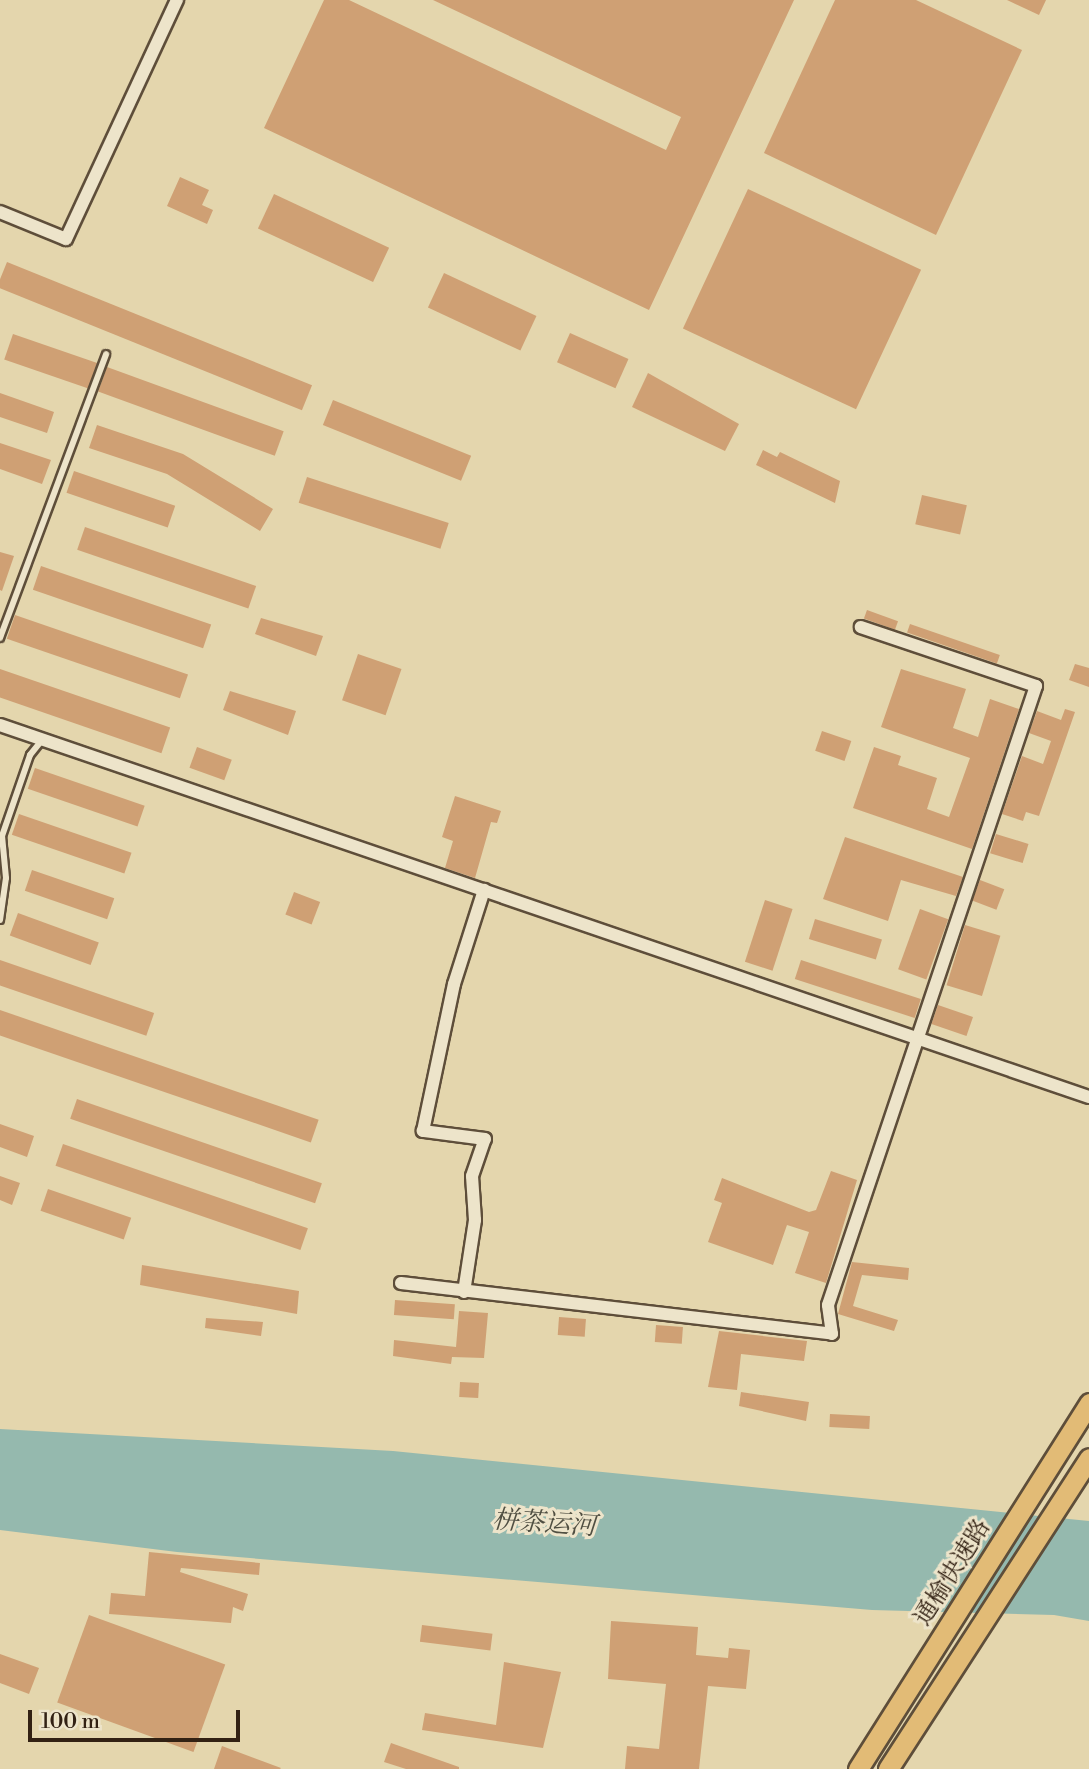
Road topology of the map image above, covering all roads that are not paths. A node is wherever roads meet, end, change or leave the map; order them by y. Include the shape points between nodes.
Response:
1 (177, 0) edge
2 (0, 212) edge
3 (106, 354) dead end
4 (861, 627) dead end
5 (0, 638) edge
6 (0, 725) edge
7 (42, 740) junction
8 (484, 890) junction
9 (0, 920) edge
10 (919, 1036) junction
11 (1089, 1097) edge
12 (401, 1283) dead end
13 (464, 1292) junction
14 (1089, 1403) edge
15 (1089, 1458) edge
16 (858, 1769) edge
17 (888, 1769) edge

1 - 2 street via 66,239
3 - 5 lane
4 - 10 street via 1036,686
6 - 7 street
7 - 8 street
7 - 9 lane via 30,755 2,836 6,878
8 - 10 street
8 - 13 street via 454,984 423,1131 485,1139 472,1177 475,1220
10 - 11 street
10 - 13 street via 819,1333
12 - 13 street
14 - 16 highway, 通榆快速路
15 - 17 highway, 通榆快速路

